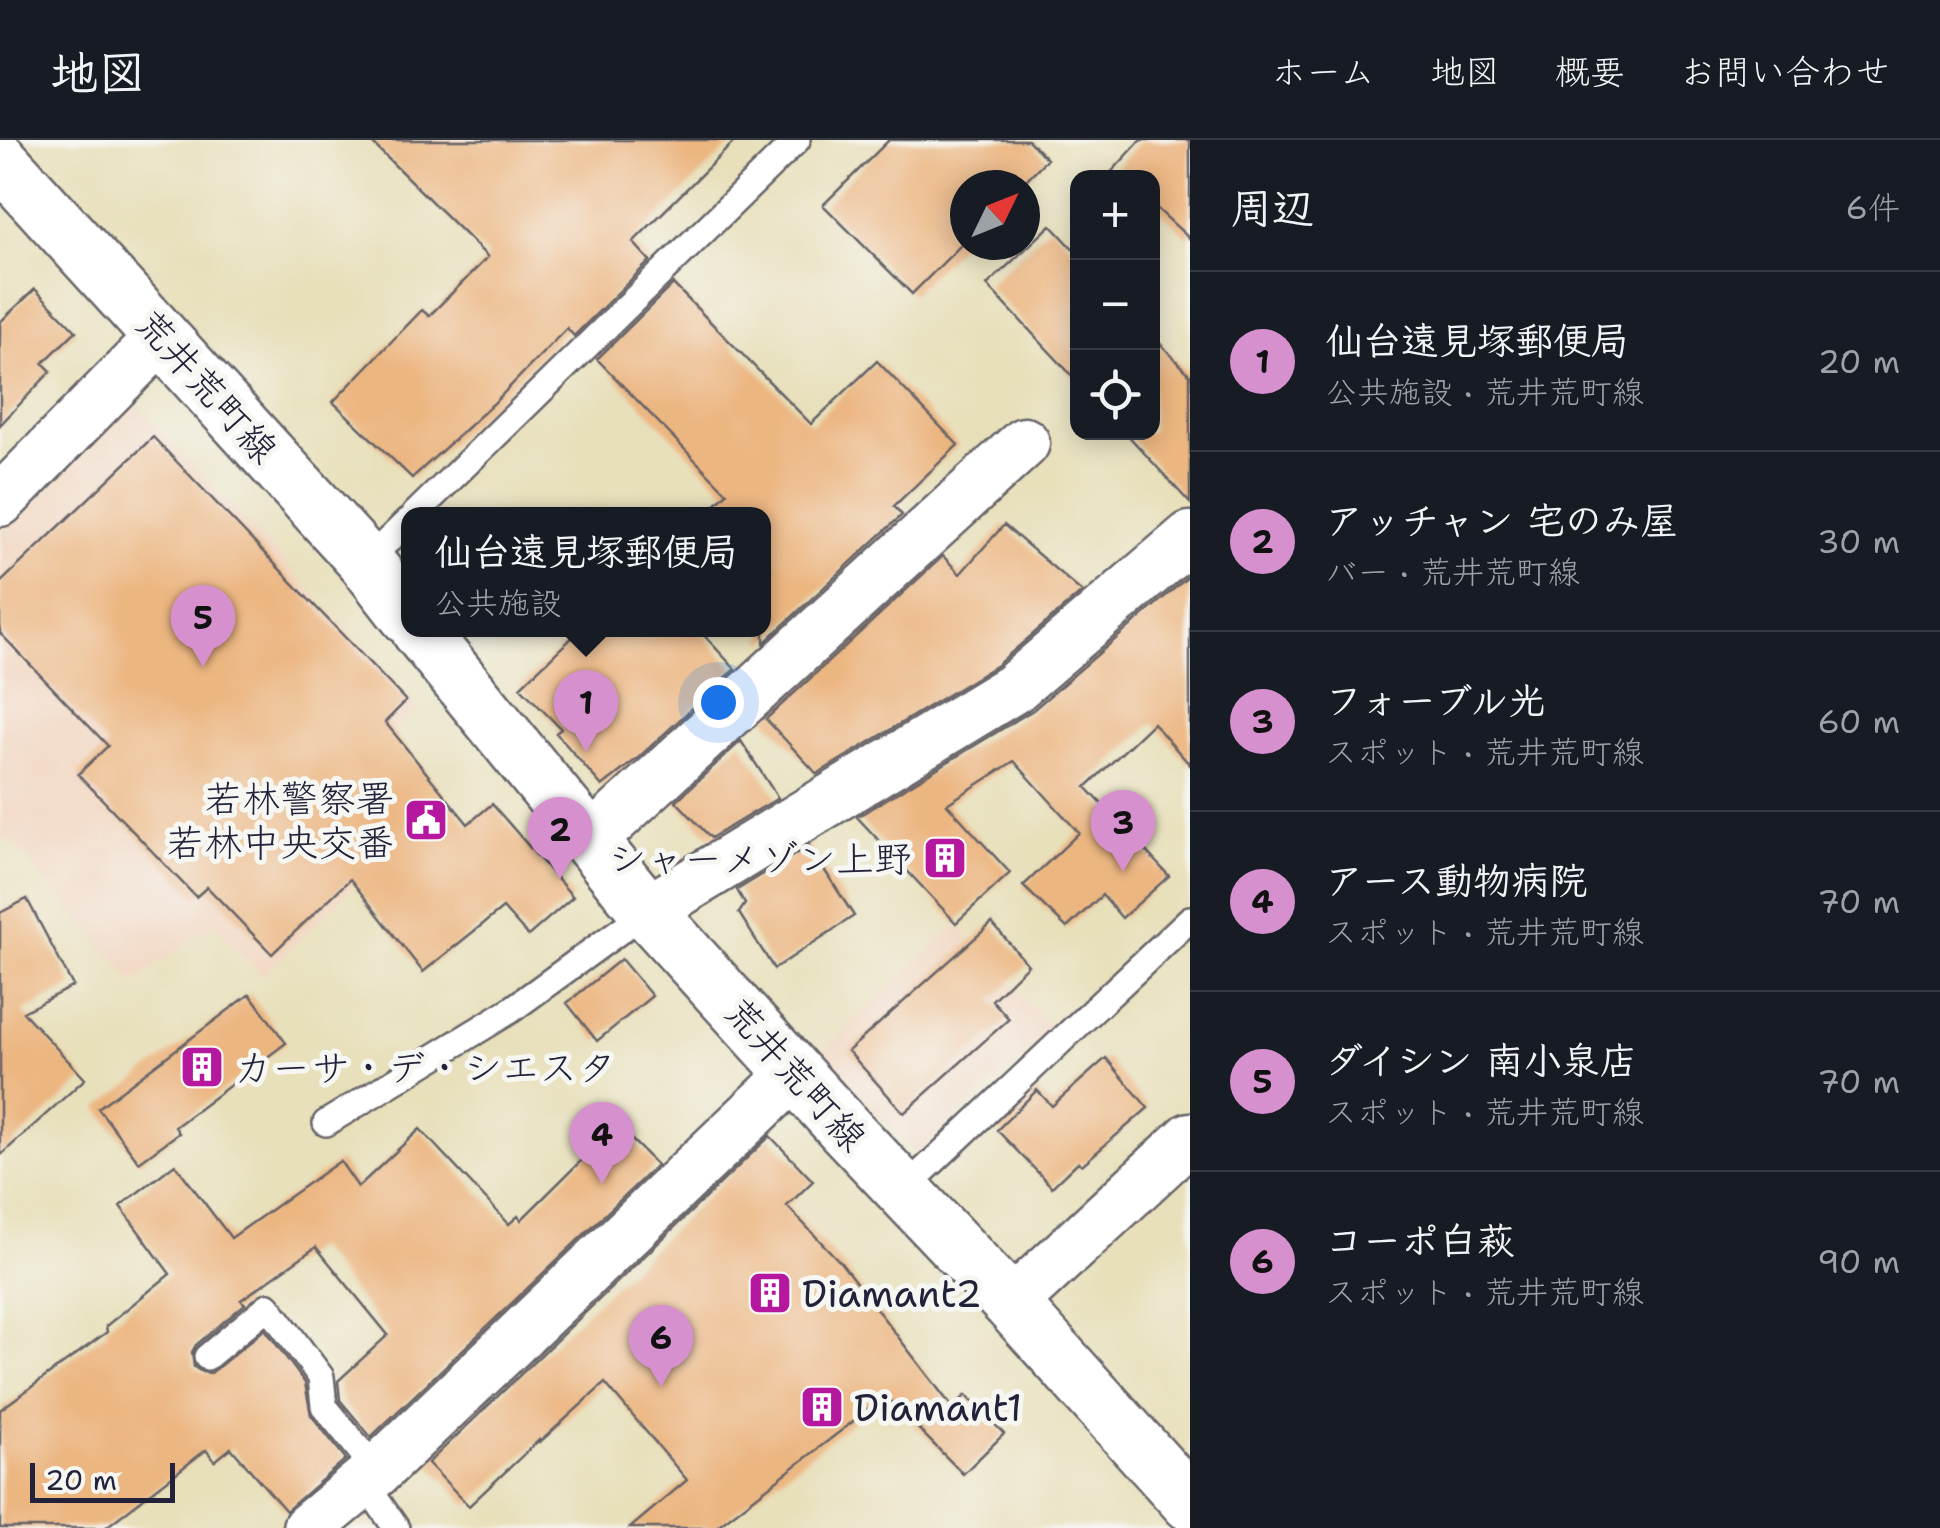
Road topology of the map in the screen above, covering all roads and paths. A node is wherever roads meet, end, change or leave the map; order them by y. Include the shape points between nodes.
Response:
1 (797, 140) edge
2 (0, 160) edge
3 (162, 336) junction
4 (1024, 443) dead end
5 (0, 501) edge
6 (422, 507) edge
7 (401, 528) edge
8 (1190, 537) edge
9 (366, 562) junction
10 (401, 607) edge
11 (425, 637) edge
12 (591, 840) junction
13 (647, 911) junction
14 (1190, 919) edge
15 (794, 1074) junction
16 (326, 1123) dead end
17 (1190, 1138) edge
18 (903, 1190) junction
19 (1011, 1304) junction
20 (206, 1357) dead end
21 (371, 1477) junction
22 (1190, 1503) edge
23 (308, 1528) edge
24 (396, 1528) edge

1 - 6 lane
2 - 3 main road, 荒井荒町線
3 - 5 street
3 - 9 main road, 荒井荒町線
4 - 12 street
7 - 9 lane
8 - 13 street via 1014,688
9 - 10 main road, 荒井荒町線
11 - 12 main road, 荒井荒町線
12 - 13 main road, 荒井荒町線
13 - 15 main road, 荒井荒町線
13 - 16 lane via 511,1010
14 - 18 lane
15 - 18 main road, 荒井荒町線
15 - 21 street
17 - 19 street
18 - 19 main road, 荒井荒町線
19 - 22 main road, 荒井荒町線
20 - 21 lane via 268,1306 321,1377 324,1406
21 - 23 street
21 - 24 lane

